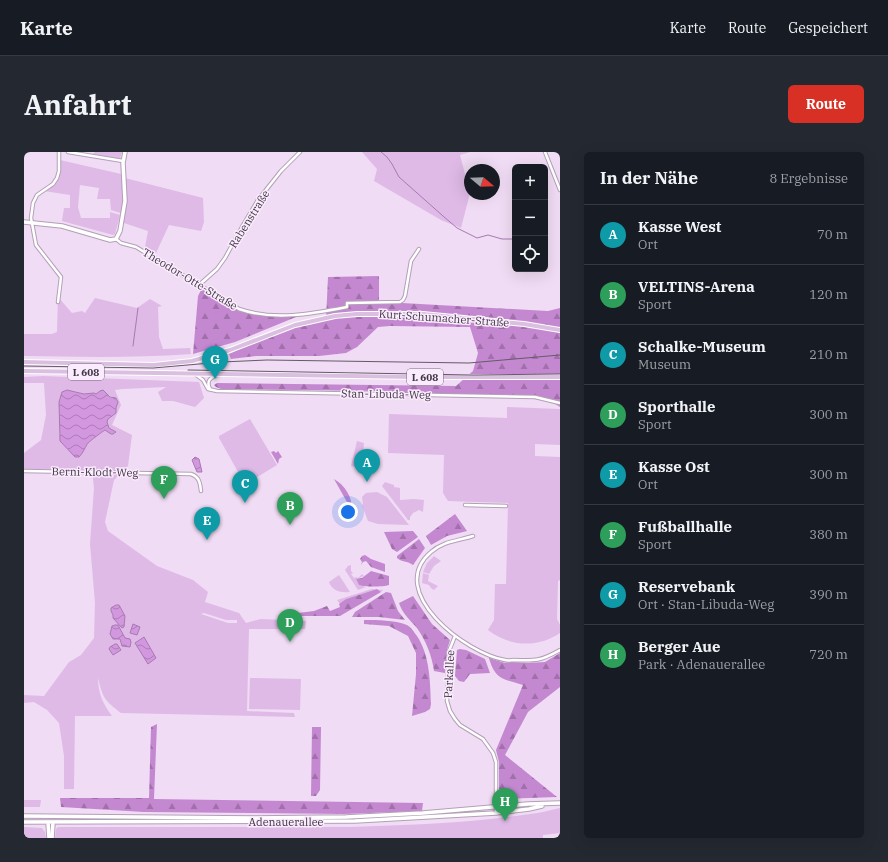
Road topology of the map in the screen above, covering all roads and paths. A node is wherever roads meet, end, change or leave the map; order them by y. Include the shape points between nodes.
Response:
1 (60, 152) edge
2 (68, 152) edge
3 (126, 152) edge
4 (300, 152) edge
5 (545, 152) edge
6 (123, 161) junction
7 (560, 190) edge
8 (24, 222) edge
9 (32, 222) junction
10 (116, 239) junction
11 (419, 249) dead end
12 (198, 285) junction
13 (58, 302) dead end
14 (347, 303) joint
15 (560, 330) edge
16 (24, 362) edge
17 (24, 371) edge
18 (192, 374) junction
19 (219, 374) junction
20 (559, 377) edge
21 (211, 390) junction
22 (560, 403) edge
23 (24, 471) edge
24 (201, 492) dead end
25 (465, 505) dead end
26 (506, 506) dead end
27 (473, 536) dead end
28 (455, 636) junction
29 (560, 650) edge
30 (560, 803) edge
31 (548, 804) junction
32 (496, 807) junction
33 (496, 813) junction
34 (24, 816) edge
35 (48, 817) junction
36 (53, 817) junction
37 (24, 822) edge
38 (53, 822) junction
39 (48, 823) junction
40 (51, 838) edge

1 - 9 street via 57,178 34,198
2 - 6 street
3 - 6 main road
4 - 12 street, Rabenstraße via 258,200 217,269
5 - 7 street
6 - 10 main road via 125,201 120,231
8 - 9 main road, Theodor-Otte-Straße
9 - 10 main road, Theodor-Otte-Straße via 62,226 110,240
9 - 13 street via 36,246 61,277
10 - 12 street, Theodor-Otte-Straße via 136,247
11 - 14 street, Kurt-Schumacher-Straße via 411,262 403,300
12 - 14 street, Theodor-Otte-Straße via 235,308 252,313 304,315 347,307
15 - 16 main road, Kurt-Schumacher-Straße / L 608 via 423,314 357,314 295,325 230,350 192,361 154,365
17 - 18 main road, L 608
18 - 19 main road, L 608
18 - 21 street via 202,378
19 - 20 main road, L 608
19 - 21 street via 210,379 208,384
21 - 22 street, Stan-Libuda-Weg via 535,398
23 - 24 street, Berni-Klodt-Weg via 191,474 199,479
25 - 26 street
27 - 28 street, Parkallee via 447,542 431,551 417,574 418,589 423,601 436,619
28 - 29 street, Parkallee via 482,652 506,660 537,660
28 - 32 street, Parkallee via 449,651 446,701 450,712 460,725 483,739 493,753 496,762
30 - 31 main road, Adenauerallee
31 - 32 main road, Adenauerallee
31 - 33 main road, Adenauerallee
32 - 33 street, Parkallee
32 - 36 main road, Adenauerallee via 346,817
33 - 38 main road, Adenauerallee via 338,822
34 - 35 main road, Adenauerallee
35 - 36 main road, Adenauerallee
35 - 39 main road
36 - 38 main road
37 - 39 main road, Adenauerallee
38 - 39 main road, Adenauerallee
38 - 40 main road
39 - 40 main road

